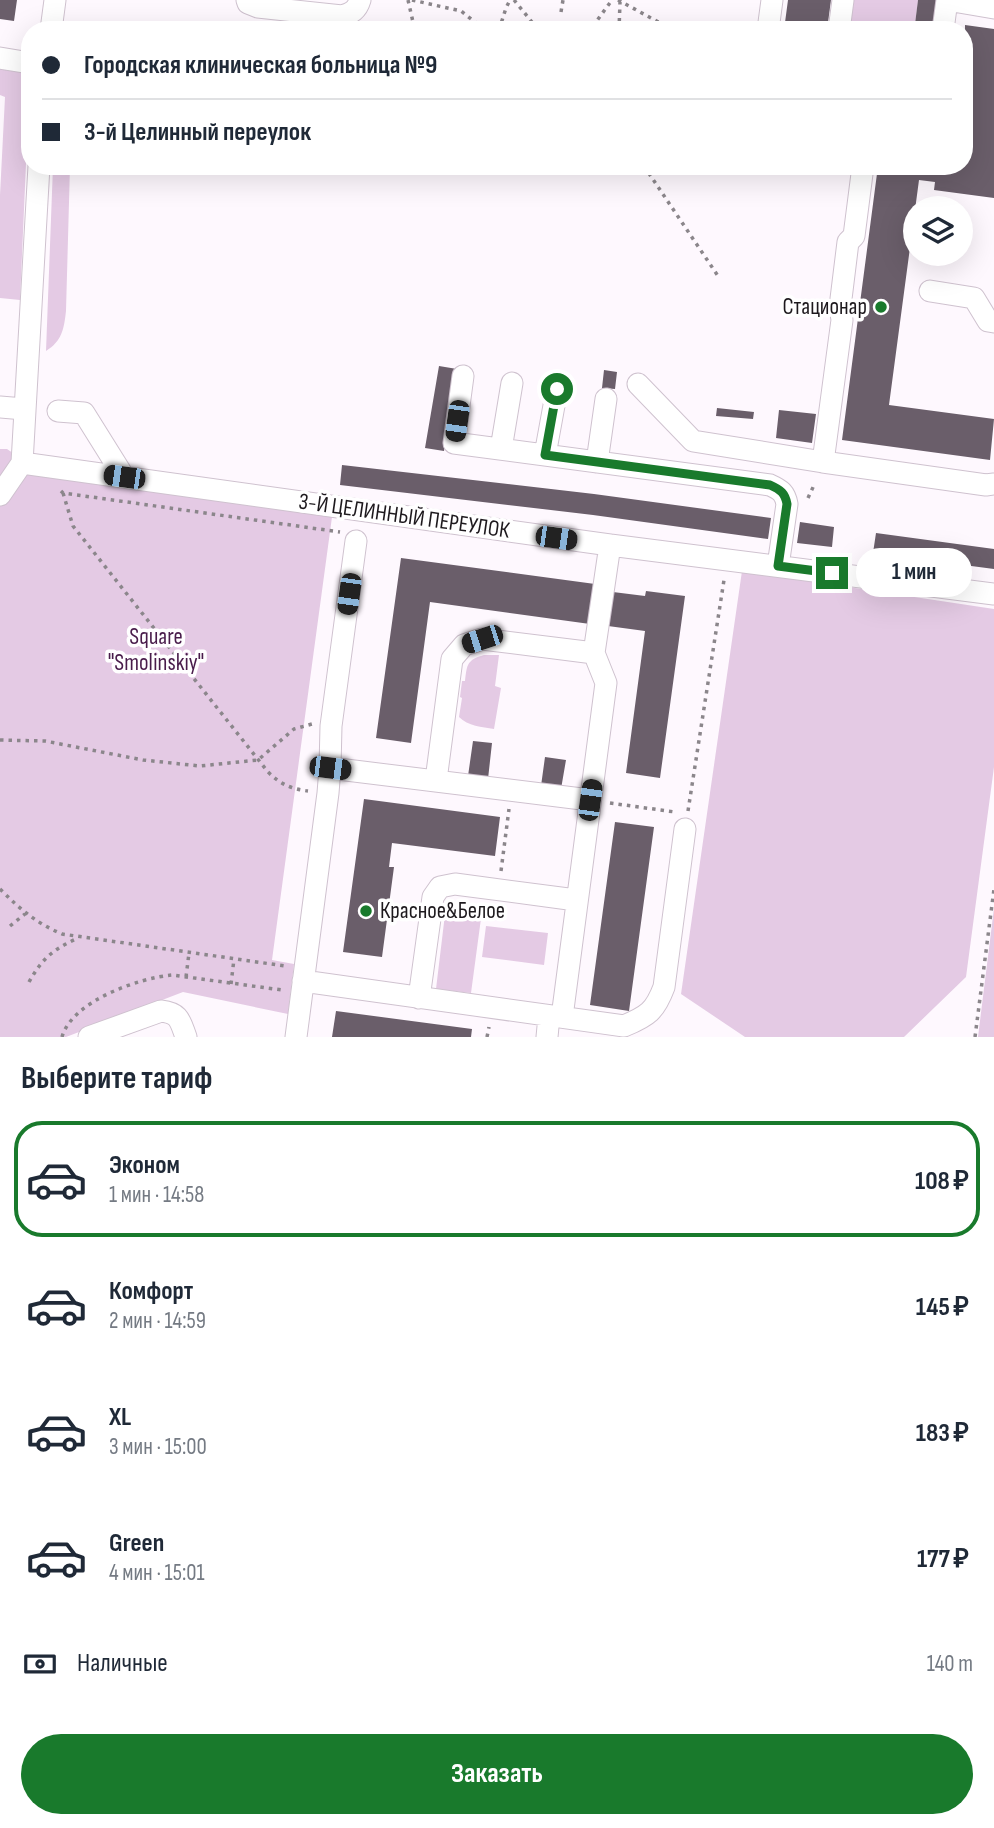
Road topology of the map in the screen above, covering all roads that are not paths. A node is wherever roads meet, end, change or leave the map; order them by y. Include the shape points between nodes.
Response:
1 (55, 0) edge
2 (247, 0) edge
3 (360, 0) edge
4 (772, 0) edge
5 (843, 0) edge
6 (947, 0) edge
7 (994, 8) edge
8 (52, 21) edge
9 (770, 21) edge
10 (840, 21) edge
11 (944, 21) edge
12 (0, 58) edge
13 (21, 62) edge
14 (38, 175) edge
15 (862, 175) edge
16 (930, 291) dead end
17 (994, 321) edge
18 (463, 376) dead end
19 (512, 383) dead end
20 (638, 384) dead end
21 (557, 389) dead end
22 (606, 399) dead end
23 (0, 407) edge
24 (24, 409) junction
25 (58, 411) dead end
26 (501, 449) junction
27 (545, 455) junction
28 (823, 461) junction
29 (597, 462) junction
30 (22, 463) junction
31 (124, 477) junction
32 (994, 484) edge
33 (0, 495) edge
34 (356, 541) dead end
35 (610, 545) junction
36 (778, 566) junction
37 (994, 594) edge
38 (594, 653) junction
39 (330, 768) junction
40 (436, 780) junction
41 (590, 800) junction
42 (687, 821) road end
43 (576, 900) junction
44 (303, 975) junction
45 (419, 998) junction
46 (553, 1023) edge
47 (640, 1030) edge
48 (89, 1037) edge
49 (186, 1037) edge
50 (296, 1037) edge

1 - 8 street
2 - 3 street via 258,7 342,16 358,7
4 - 9 street
5 - 10 street
6 - 7 street
6 - 11 street
12 - 13 street
14 - 24 street
15 - 28 street via 854,236 848,242
16 - 17 street via 974,298 988,321
18 - 26 street via 454,443
19 - 26 street
20 - 28 street via 693,441
21 - 27 street
22 - 29 street
23 - 24 street
24 - 30 street
25 - 31 street via 84,413
26 - 27 street
27 - 29 street
28 - 32 street
29 - 36 street via 781,490 787,504
30 - 31 street, 3-Й ЦЕЛИННЫЙ ПЕРЕУЛОК
30 - 33 street
31 - 35 street, 3-Й ЦЕЛИННЫЙ ПЕРЕУЛОК
34 - 39 street via 331,726
35 - 36 street, 3-Й ЦЕЛИННЫЙ ПЕРЕУЛОК
35 - 38 street
36 - 37 street, 3-Й ЦЕЛИННЫЙ ПЕРЕУЛОК
38 - 40 street via 482,639 464,645 453,659
38 - 41 street via 607,683
39 - 40 street
39 - 44 street
40 - 41 street
41 - 43 street
42 - 47 street via 664,987 657,1004 642,1018
43 - 45 street via 455,884 440,887 433,897
43 - 46 street
44 - 45 street
44 - 50 street
45 - 46 street
46 - 47 street
48 - 49 street via 161,1011 172,1012 179,1019

